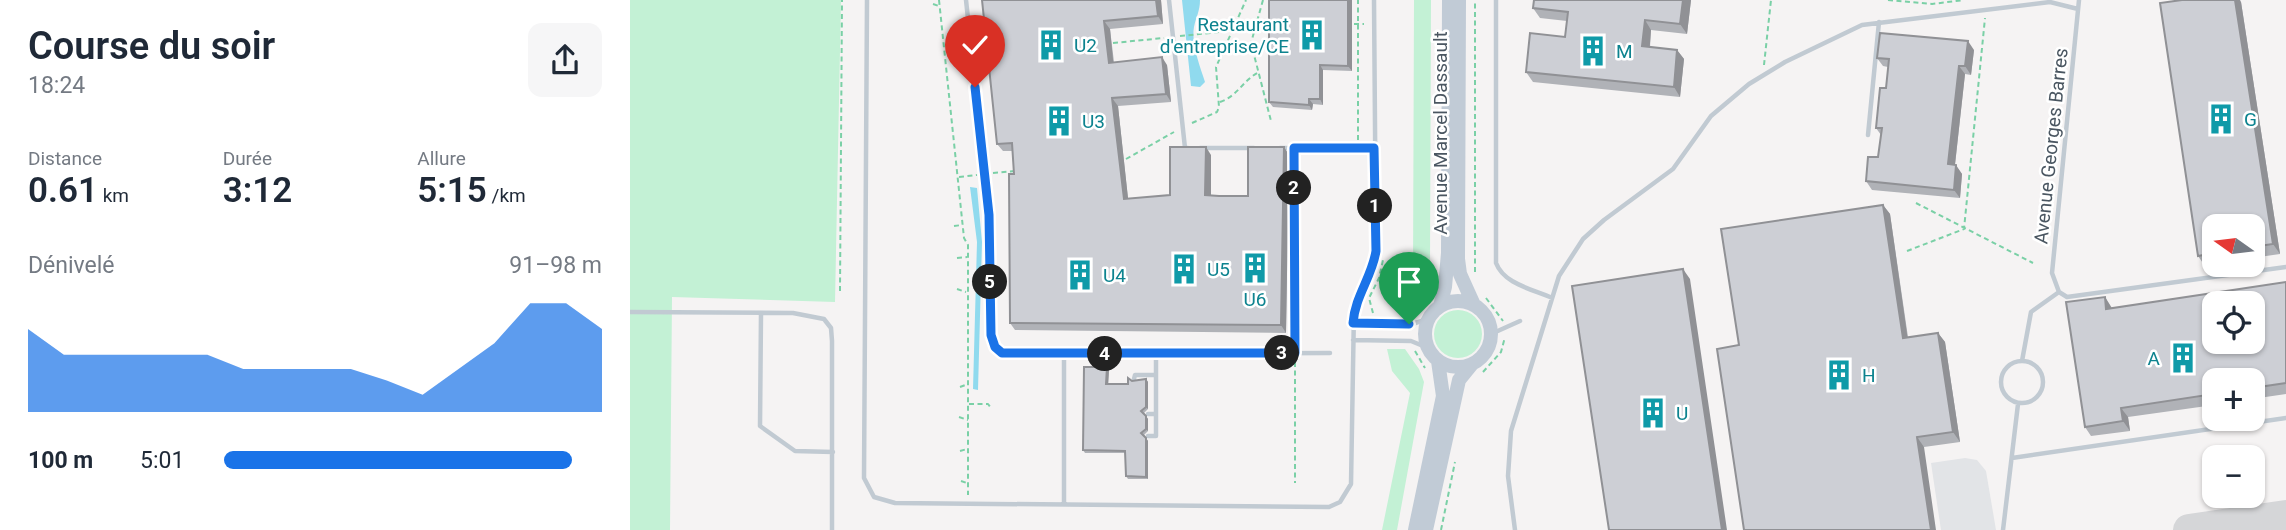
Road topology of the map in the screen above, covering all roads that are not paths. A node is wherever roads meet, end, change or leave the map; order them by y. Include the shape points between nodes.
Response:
1 (867, 0) edge
2 (966, 0) edge
3 (1169, 0) edge
4 (1374, 0) edge
5 (1449, 0) edge
6 (1459, 0) edge
7 (1496, 0) edge
8 (2018, 0) edge
9 (2079, 0) edge
10 (2028, 6) junction
11 (2078, 9) junction
12 (1879, 23) junction
13 (1868, 135) dead end
14 (1374, 148) junction
15 (2286, 267) edge
16 (2060, 292) junction
17 (1552, 298) junction
18 (1478, 299) junction
19 (1440, 306) junction
20 (630, 312) edge
21 (761, 313) junction
22 (1428, 319) junction
23 (1520, 321) dead end
24 (1353, 323) junction
25 (1491, 334) junction
26 (1353, 340) junction
27 (1428, 348) junction
28 (1330, 353) dead end
29 (1064, 354) junction
30 (1156, 354) junction
31 (1438, 361) junction
32 (2022, 361) junction
33 (1477, 369) junction
34 (1156, 376) junction
35 (1134, 379) edge
36 (2018, 404) junction
37 (1148, 414) edge
38 (1156, 414) junction
39 (2286, 418) edge
40 (1148, 436) edge
41 (833, 453) junction
42 (2012, 458) junction
43 (1064, 504) junction
44 (832, 530) edge
45 (1415, 530) edge
46 (1426, 530) edge
47 (1515, 530) edge
48 (2003, 530) edge

1 - 43 lane via 864,478 874,497 884,502
2 - 29 lane via 989,215 991,335 995,347 1012,354
3 - 14 lane via 1185,148
4 - 14 lane
5 - 19 main road, Avenue Marcel Dassault via 1446,287
6 - 18 main road, Avenue Marcel Dassault via 1458,259 1460,274
7 - 17 lane via 1496,262 1511,281
8 - 10 lane
9 - 11 lane, Avenue Georges Barres
10 - 11 lane via 2050,2
10 - 12 lane
11 - 16 lane, Avenue Georges Barres via 2052,273
12 - 13 lane
12 - 17 lane via 1863,25 1766,74 1711,116 1673,169 1583,239 1559,276
14 - 24 lane via 1376,251
15 - 16 lane via 2067,297
16 - 32 lane via 2031,312
17 - 47 lane via 1511,431 1508,476
18 - 19 main road
18 - 25 main road
19 - 22 main road
20 - 21 lane
21 - 41 lane via 760,426 794,451
21 - 41 lane via 811,314 831,328
22 - 24 lane via 1409,324
22 - 27 main road
23 - 25 lane
24 - 26 lane
25 - 33 main road
26 - 27 lane via 1409,341
26 - 43 lane via 1351,484 1340,502 1329,507
27 - 31 main road
28 - 30 lane
29 - 30 lane
29 - 43 lane
30 - 34 lane
31 - 33 main road
31 - 45 main road via 1443,396
32 - 36 lane via 2009,365 2000,383 2006,397
32 - 36 lane via 2040,370 2043,383 2033,401
33 - 46 main road via 1459,380
34 - 35 lane via 1135,375
34 - 38 lane
36 - 42 lane
37 - 38 lane
38 - 40 lane via 1156,436
39 - 42 lane
41 - 44 lane
42 - 48 lane

